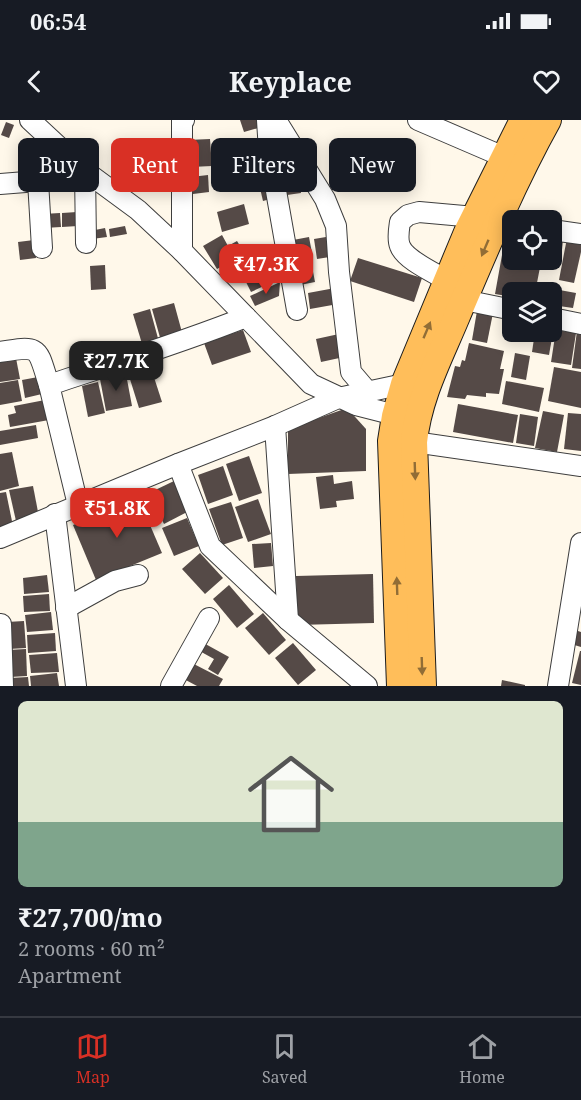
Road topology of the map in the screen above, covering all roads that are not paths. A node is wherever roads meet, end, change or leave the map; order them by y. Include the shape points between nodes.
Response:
1 (30, 120) edge
2 (184, 120) edge
3 (267, 120) edge
4 (276, 120) edge
5 (418, 120) edge
6 (523, 120) edge
7 (548, 120) edge
8 (49, 138) edge
9 (504, 157) junction
10 (99, 181) edge
11 (18, 183) edge
12 (0, 184) edge
13 (39, 192) edge
14 (85, 192) edge
15 (495, 221) edge
16 (562, 231) edge
17 (581, 234) edge
18 (86, 243) dead end
19 (42, 248) dead end
20 (182, 251) junction
21 (456, 290) junction
22 (502, 306) edge
23 (297, 310) dead end
24 (246, 317) junction
25 (562, 320) edge
26 (581, 324) edge
27 (0, 352) edge
28 (49, 385) junction
29 (416, 385) junction
30 (368, 392) junction
31 (338, 398) junction
32 (275, 426) junction
33 (409, 426) junction
34 (178, 464) junction
35 (581, 466) edge
36 (78, 505) junction
37 (55, 514) junction
38 (0, 538) edge
39 (581, 543) edge
40 (138, 575) dead end
41 (66, 608) junction
42 (209, 618) dead end
43 (288, 620) junction
44 (1, 624) edge
45 (3, 686) edge
46 (76, 686) edge
47 (171, 686) edge
48 (367, 686) edge
49 (400, 686) edge
50 (423, 686) edge
51 (558, 686) edge

1 - 8 street
2 - 20 street
3 - 23 street
4 - 30 street via 325,199 336,226 351,372
5 - 9 street
6 - 9 main road
7 - 15 main road
9 - 15 main road
10 - 20 street via 138,210
11 - 12 street
13 - 19 street
14 - 18 street
15 - 21 main road
15 - 21 street via 419,212 400,222 400,247 407,257
16 - 17 street
20 - 24 street
21 - 22 street
21 - 29 main road
24 - 28 street
24 - 31 street via 311,384
25 - 26 street
27 - 28 street via 34,350 39,354
28 - 36 street
29 - 30 street
29 - 33 main road
30 - 31 street
31 - 32 street
31 - 33 street
32 - 34 street
32 - 43 street
33 - 35 street
49 -> 33 main road via 391,441
33 -> 50 main road
34 - 36 street
34 - 43 street via 210,546
36 - 37 street
37 - 38 street
37 - 41 street
39 - 51 street
40 - 41 street via 115,581
41 - 46 street
42 - 47 street
43 - 48 street
44 - 45 street

